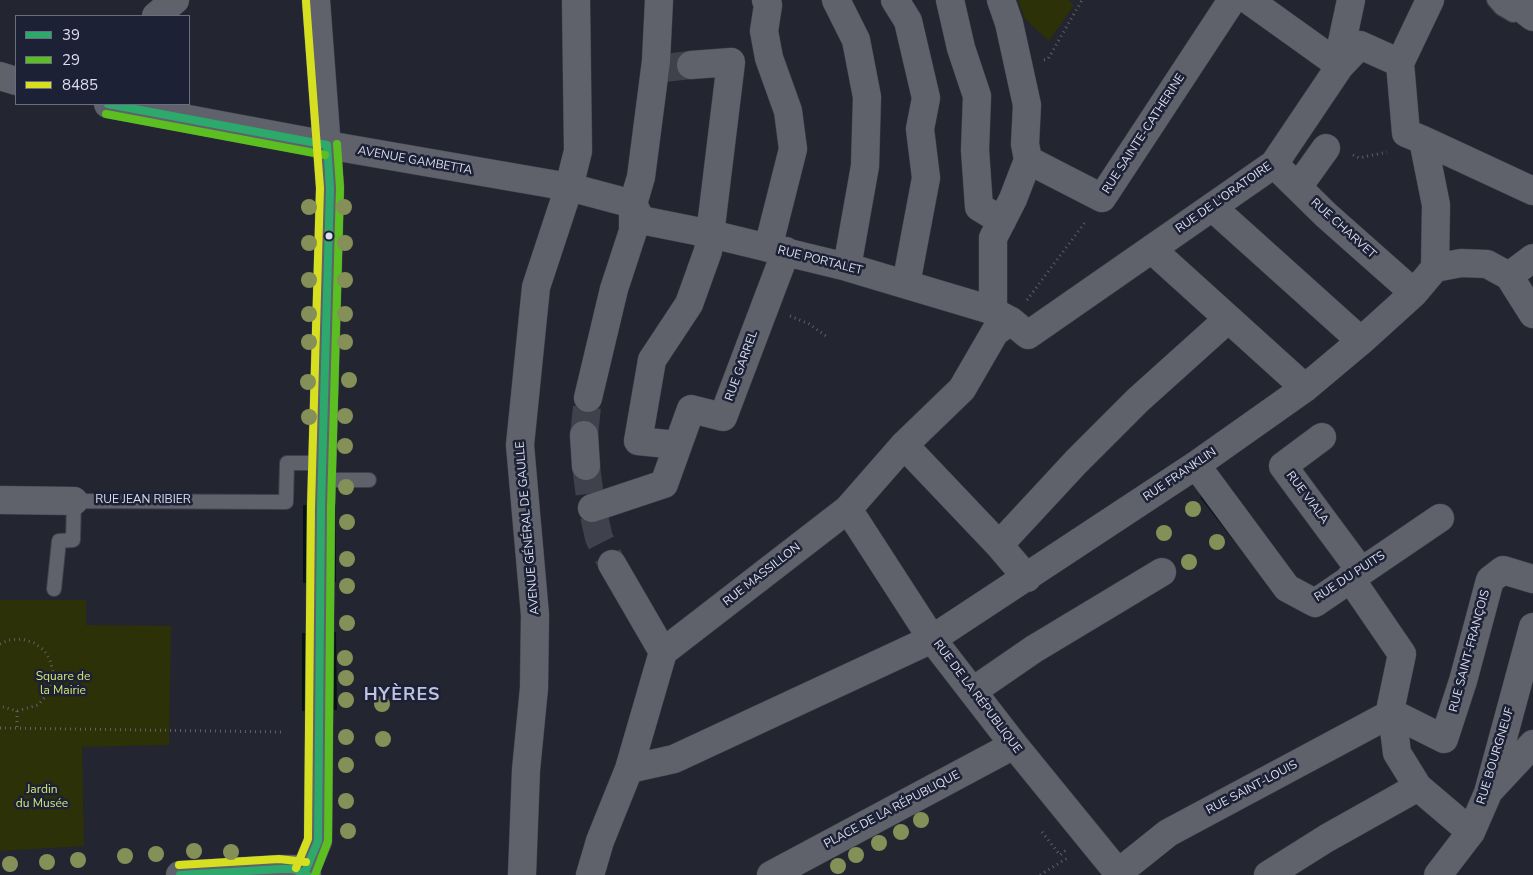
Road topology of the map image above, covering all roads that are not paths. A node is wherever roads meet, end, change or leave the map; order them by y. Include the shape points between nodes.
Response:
1 (175, 0) edge
2 (316, 0) edge
3 (576, 0) edge
4 (659, 0) edge
5 (766, 0) edge
6 (836, 0) edge
7 (894, 0) edge
8 (950, 0) edge
9 (1001, 0) edge
10 (1232, 0) edge
11 (1351, 0) edge
12 (1430, 0) edge
13 (1494, 0) edge
14 (1250, 1) edge
15 (1524, 10) edge
16 (157, 15) edge
17 (1340, 57) junction
18 (1400, 63) junction
19 (691, 65) tunnel mouth
20 (0, 76) edge
21 (15, 81) edge
22 (0, 95) edge
23 (15, 96) edge
24 (113, 105) edge
25 (1424, 140) junction
26 (327, 145) junction
27 (1338, 150) road end
28 (1028, 160) junction
29 (1274, 164) junction
30 (569, 187) junction
31 (1298, 187) junction
32 (1533, 191) edge
33 (634, 204) junction
34 (1212, 207) junction
35 (1002, 221) junction
36 (711, 234) junction
37 (1153, 248) junction
38 (777, 250) junction
39 (1533, 258) edge
40 (846, 266) junction
41 (1435, 268) junction
42 (1509, 276) junction
43 (906, 284) junction
44 (1414, 293) junction
45 (1533, 314) edge
46 (1002, 316) junction
47 (1228, 318) junction
48 (1361, 341) junction
49 (1305, 388) junction
50 (588, 398) tunnel mouth
51 (584, 435) tunnel mouth
52 (1322, 437) dead end
53 (677, 445) junction
54 (904, 445) junction
55 (1196, 465) junction
56 (586, 466) tunnel mouth
57 (322, 471) junction
58 (369, 480) dead end
59 (0, 500) edge
60 (74, 501) junction
61 (592, 507) dead end
62 (848, 509) junction
63 (1440, 518) dead end
64 (999, 545) junction
65 (612, 564) tunnel mouth
66 (1162, 572) dead end
67 (1355, 574) junction
68 (1027, 578) junction
69 (1533, 579) edge
70 (54, 589) dead end
71 (1533, 627) edge
72 (932, 639) junction
73 (663, 652) junction
74 (972, 691) junction
75 (1392, 713) junction
76 (1533, 744) edge
77 (1014, 745) junction
78 (629, 769) junction
79 (1418, 787) junction
80 (1488, 793) junction
81 (1471, 832) junction
82 (306, 874) edge
83 (1119, 874) edge
84 (180, 875) edge
85 (522, 875) edge
86 (590, 875) edge
87 (771, 875) edge
88 (1268, 875) edge
89 (1438, 875) edge

1 - 16 street
2 - 26 street
3 - 30 street, AVENUE GÉNÉRAL DE GAULLE via 578,151
4 - 33 street via 659,68
5 - 38 street, RUE GARREL via 764,32 769,58 788,111 793,149
6 - 40 street via 856,40 868,97 865,166
7 - 43 street via 908,21 926,98 920,129 926,178
8 - 35 street via 977,96 975,150 980,206
9 - 28 street via 1027,105 1025,144
10 - 28 street, RUE SAINTE-CATHERINE via 1102,198
11 - 17 street
12 - 18 street
13 - 15 lane via 1515,16
14 - 17 street
17 - 18 street via 1360,45
17 - 29 street, RUE DE L'ORATOIRE
18 - 25 street via 1406,133
19 - 36 street via 731,62
20 - 21 street
22 - 23 street
24 - 26 street, AVENUE GAMBETTA
25 - 32 street
25 - 41 street via 1436,205
26 - 30 street, AVENUE GAMBETTA
26 - 57 street via 330,188
27 - 31 street
28 - 35 street
29 - 31 street, RUE CHARVET
29 - 34 street, RUE DE L'ORATOIRE
30 - 33 street, AVENUE GAMBETTA
30 - 85 street, AVENUE GÉNÉRAL DE GAULLE via 536,287 520,445 535,615 534,688 526,770
31 - 44 street, RUE CHARVET
33 - 36 street, RUE PORTALET via 641,220
33 - 50 street via 633,231 614,289
34 - 37 street, RUE DE L'ORATOIRE
34 - 48 street
35 - 46 street via 993,238
36 - 38 street, RUE PORTALET
36 - 53 street via 689,304 652,360 638,442
37 - 46 street, RUE DE L'ORATOIRE via 1028,335
37 - 47 street
38 - 40 street, RUE PORTALET
38 - 53 street, RUE GARREL via 765,305 723,417 691,409
39 - 42 street
40 - 43 street, RUE PORTALET
41 - 42 street via 1462,263 1487,264
41 - 44 street, RUE FRANKLIN
42 - 45 street
43 - 46 street, RUE PORTALET
44 - 48 street, RUE FRANKLIN
46 - 54 street, RUE MASSILLON via 962,388
47 - 49 street
47 - 64 street via 1118,421
48 - 49 street, RUE FRANKLIN
49 - 55 street, RUE FRANKLIN
51 - 56 street
52 - 67 street, RUE VIALA via 1283,466
53 - 61 street, RUE GARREL via 664,484
54 - 62 street, RUE MASSILLON
54 - 64 street
55 - 67 street, RUE DU PUITS via 1287,588 1314,603
55 - 68 street, RUE FRANKLIN
57 - 58 lane
57 - 60 lane, RUE JEAN RIBIER via 287,463 286,502
57 - 82 street via 318,841
59 - 60 street, RUE JEAN RIBIER
60 - 70 lane via 72,540 59,541
62 - 72 street, RUE DE LA RÉPUBLIQUE
62 - 73 street, RUE MASSILLON
63 - 67 street, RUE DU PUITS
64 - 68 street
65 - 73 street
66 - 74 street via 1034,649
67 - 75 street, RUE VIALA via 1402,654
68 - 72 street, RUE FRANKLIN
69 - 75 street, RUE SAINT-FRANÇOIS via 1504,570 1490,580 1444,739
71 - 80 street, RUE BOURGNEUF
72 - 74 street, RUE DE LA RÉPUBLIQUE
72 - 78 street, RUE FRANKLIN via 674,759
73 - 78 street
74 - 77 street, RUE DE LA RÉPUBLIQUE
75 - 79 street, RUE VIALA via 1397,753
75 - 83 street, RUE SAINT-LOUIS via 1168,833
76 - 80 street
77 - 83 street, RUE DE LA RÉPUBLIQUE
77 - 87 street, PLACE DE LA RÉPUBLIQUE
78 - 86 street
79 - 81 street, RUE VIALA
79 - 88 street
80 - 81 street, RUE BOURGNEUF
81 - 89 street, RUE BOURGNEUF
82 - 84 street via 280,869

